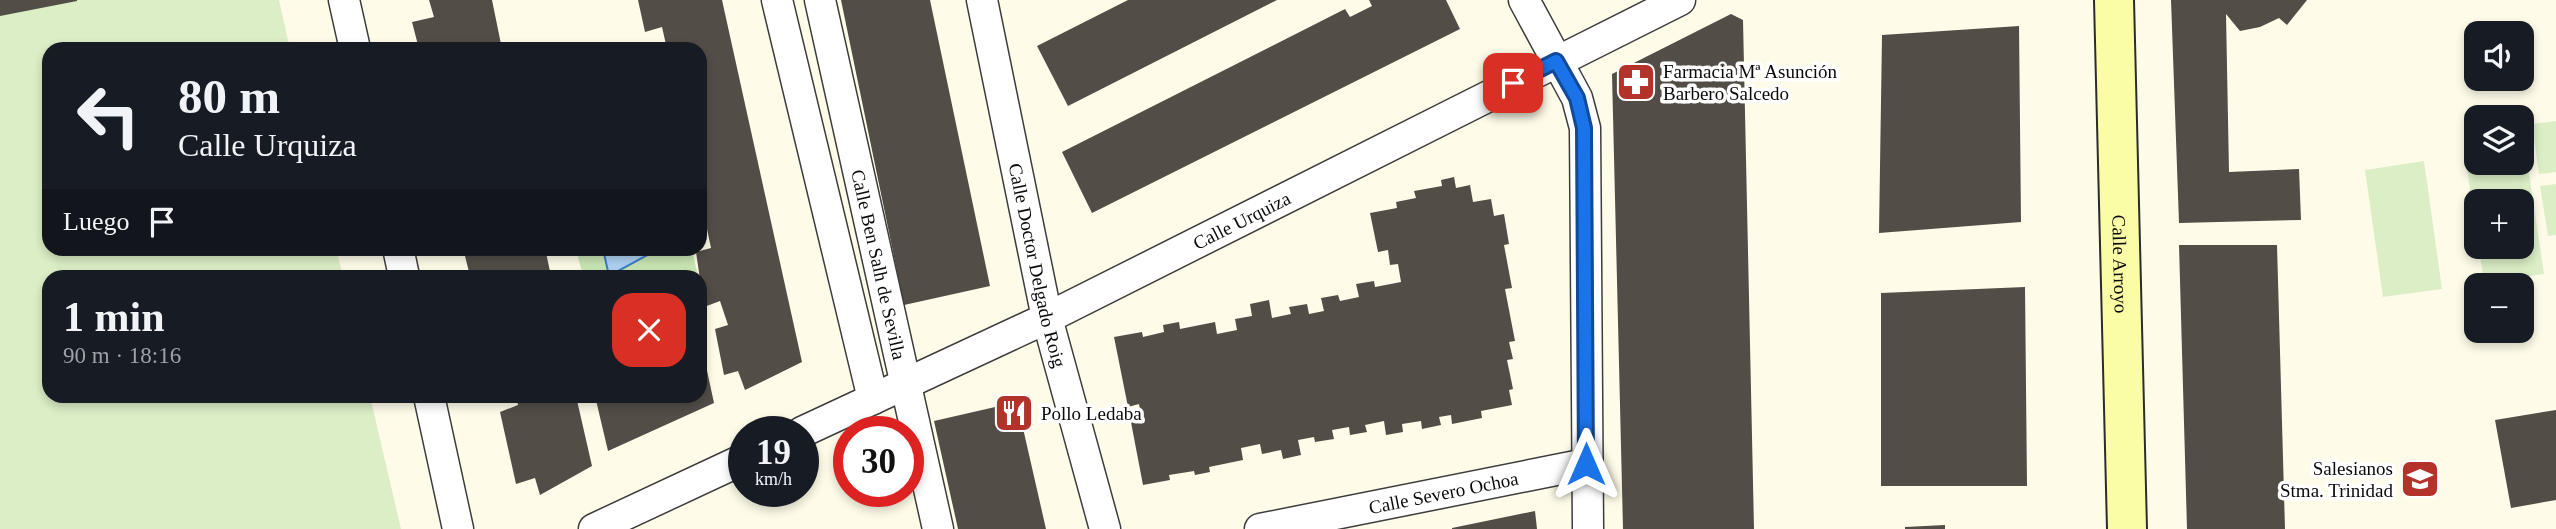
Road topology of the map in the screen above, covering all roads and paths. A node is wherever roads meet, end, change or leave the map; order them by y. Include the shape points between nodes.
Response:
1 (344, 0) edge
2 (777, 0) edge
3 (820, 0) edge
4 (982, 0) edge
5 (1524, 0) edge
6 (1680, 0) edge
7 (2114, 0) edge
8 (353, 42) edge
9 (1556, 61) junction
10 (1047, 318) junction
11 (907, 383) junction
12 (873, 399) junction
13 (431, 403) edge
14 (819, 424) edge
15 (1586, 464) junction
16 (728, 466) edge
17 (458, 529) edge
18 (594, 529) edge
19 (938, 529) edge
20 (1105, 529) edge
21 (1260, 529) edge
22 (1588, 529) edge
23 (2127, 529) edge

1 - 8 street
2 - 12 street
3 - 11 street, Calle Ben Salh de Sevilla
4 - 10 street, Calle Doctor Delgado Roig
5 - 9 street
6 - 9 street, Calle Urquiza
7 - 23 main road, Calle Arroyo
9 - 10 street, Calle Urquiza
9 - 15 street via 1577,98 1584,128
10 - 11 street, Calle Urquiza
10 - 20 street, Calle Doctor Delgado Roig
11 - 12 street, Calle Urquiza
11 - 19 street, Calle Ben Salh de Sevilla
12 - 14 street, Calle Urquiza
13 - 17 street
15 - 21 street, Calle Severo Ochoa
15 - 22 street
16 - 18 street

